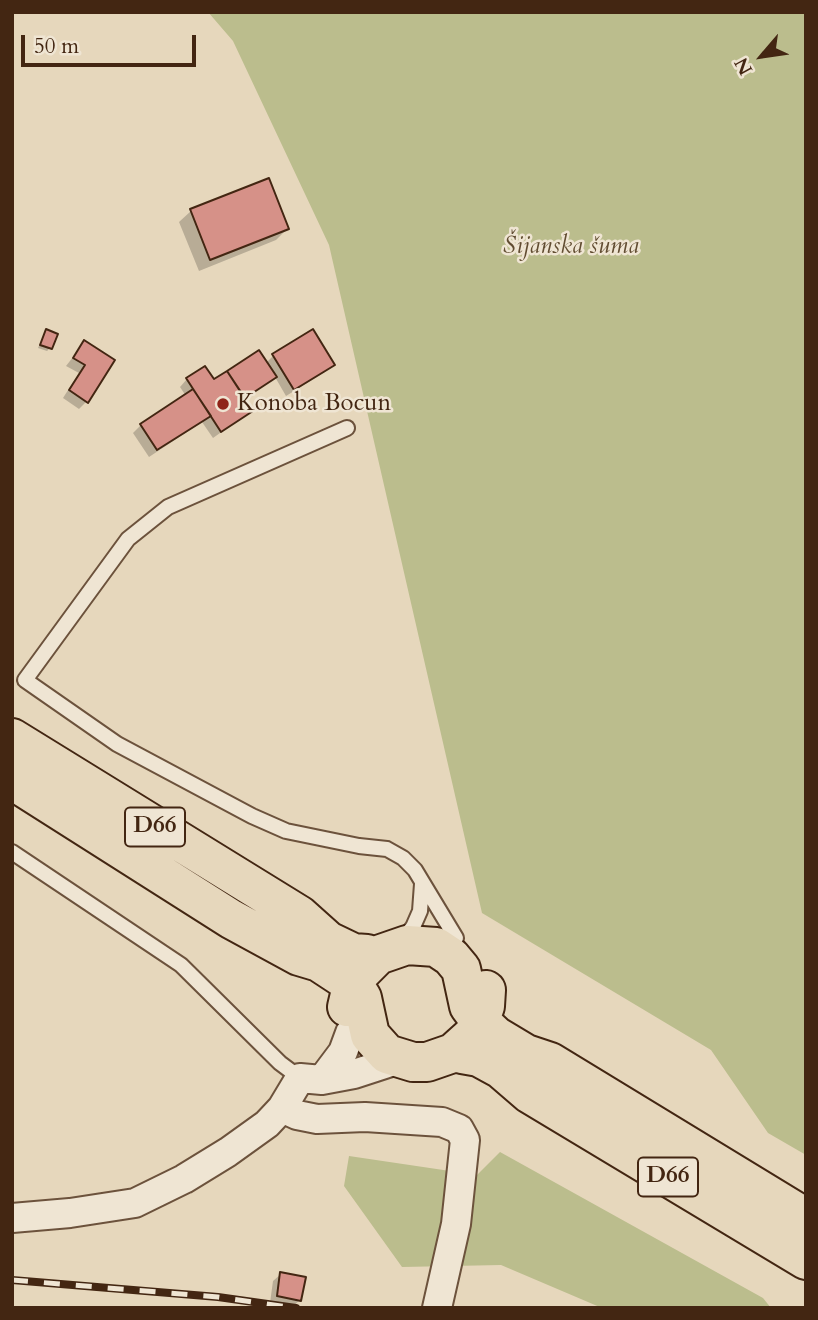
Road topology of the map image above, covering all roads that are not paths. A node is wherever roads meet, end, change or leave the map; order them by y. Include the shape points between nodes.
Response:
1 (347, 428) dead end
2 (12, 738) edge
3 (12, 780) edge
4 (12, 852) edge
5 (422, 882) junction
6 (456, 938) junction
7 (395, 943) junction
8 (483, 1006) junction
9 (350, 1013) junction
10 (387, 1064) junction
11 (450, 1065) junction
12 (311, 1079) junction
13 (282, 1108) junction
14 (12, 1218) edge
15 (806, 1218) edge
16 (806, 1260) edge
17 (437, 1308) edge

1 - 5 lane via 168,507 128,539 25,680 117,744 252,816 286,831 387,849 403,858
2 - 7 main road, D66 via 299,915 361,933 380,933
3 - 9 main road, D66 via 230,919 319,962
4 - 12 lane via 181,965 280,1063
5 - 6 lane
5 - 7 lane via 420,911
6 - 7 main road, D66 via 442,931
6 - 8 main road, D66 via 483,975
7 - 8 main road, D66 via 436,947 451,957 461,969 469,1006
7 - 9 main road via 362,970
8 - 11 main road via 473,1035
8 - 15 main road, D66 via 494,1009 550,1062
9 - 10 main road, D66 via 355,1047
9 - 12 street via 343,1052
10 - 11 main road, D66 via 386,1076 416,1084 432,1082
10 - 12 street
11 - 16 main road, D66 via 530,1094
12 - 13 street
13 - 14 street via 228,1152 135,1203
13 - 17 street via 317,1119 416,1120 459,1129 465,1140 456,1224

